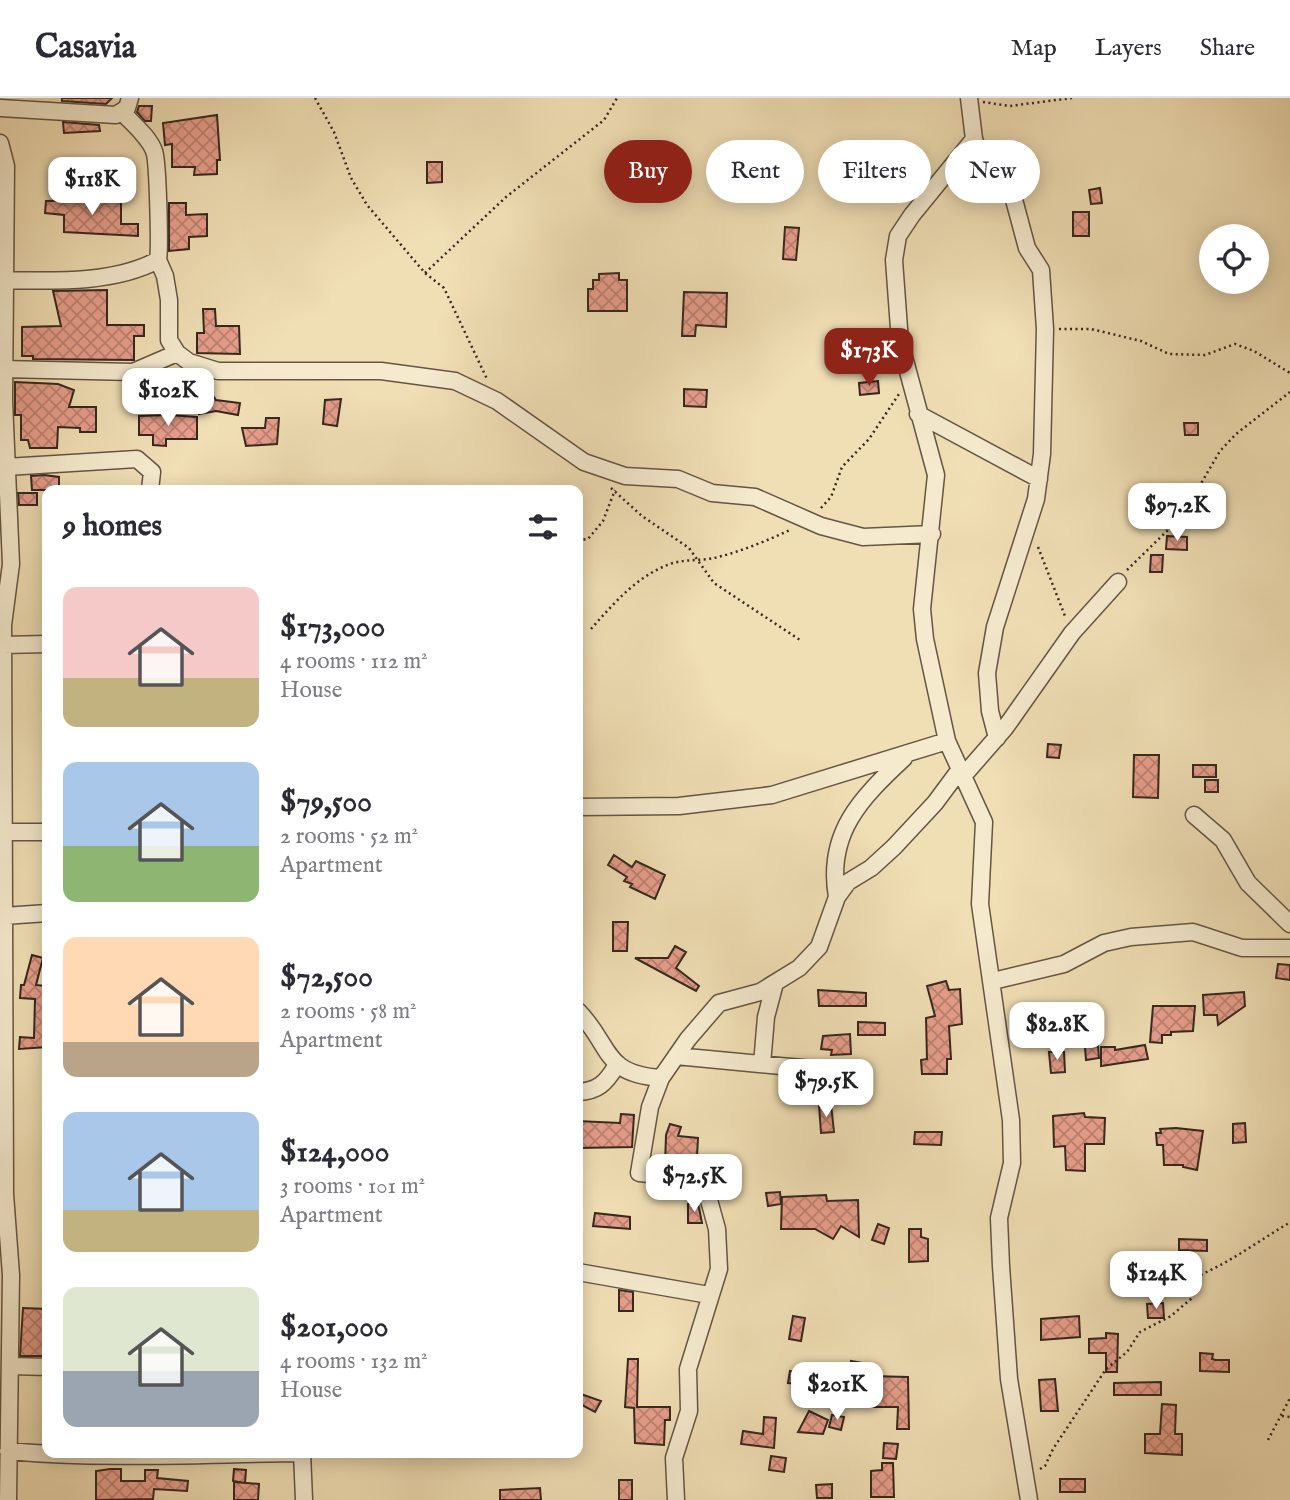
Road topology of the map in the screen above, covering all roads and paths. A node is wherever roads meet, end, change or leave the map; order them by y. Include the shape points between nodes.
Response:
1 (130, 98) edge
2 (315, 98) edge
3 (617, 98) edge
4 (1072, 98) edge
5 (970, 99) edge
6 (0, 108) edge
7 (123, 113) junction
8 (974, 139) junction
9 (0, 143) edge
10 (158, 260) junction
11 (425, 273) junction
12 (3, 280) junction
13 (1045, 329) junction
14 (177, 353) junction
15 (3, 369) junction
16 (1290, 373) edge
17 (1290, 392) edge
18 (497, 401) junction
19 (918, 414) junction
20 (6, 467) junction
21 (625, 476) junction
22 (1039, 479) junction
23 (607, 484) dead end
24 (151, 485) edge
25 (615, 491) junction
26 (1029, 524) junction
27 (932, 534) junction
28 (583, 540) edge
29 (1119, 581) joint
30 (1067, 620) dead end
31 (2, 626) edge
32 (800, 640) dead end
33 (42, 644) edge
34 (3, 645) junction
35 (997, 738) junction
36 (947, 741) junction
37 (2, 742) edge
38 (909, 754) junction
39 (963, 772) junction
40 (583, 807) edge
41 (1194, 815) dead end
42 (4, 832) junction
43 (42, 832) edge
44 (837, 897) junction
45 (42, 914) edge
46 (4, 916) junction
47 (1290, 923) edge
48 (1290, 948) edge
49 (993, 981) junction
50 (775, 983) junction
51 (583, 1016) edge
52 (676, 1056) junction
53 (762, 1064) junction
54 (616, 1066) junction
55 (823, 1070) dead end
56 (661, 1078) junction
57 (2, 1087) edge
58 (583, 1093) edge
59 (1289, 1223) edge
60 (583, 1273) edge
61 (709, 1295) junction
62 (12, 1366) junction
63 (42, 1367) edge
64 (1290, 1398) edge
65 (1282, 1416) junction
66 (1290, 1417) edge
67 (1268, 1440) dead end
68 (8, 1451) junction
69 (42, 1455) edge
70 (302, 1458) edge
71 (1025, 1478) junction
72 (8, 1500) edge
73 (304, 1500) edge
74 (676, 1500) edge
75 (1029, 1500) edge

1 - 7 street
2 - 11 path via 366,205
3 - 11 path via 604,120 506,197
4 - 5 path via 1010,106
5 - 8 street
6 - 7 street
7 - 10 street via 153,148 158,164
8 - 13 street via 979,153 1013,197 1027,248 1041,270
8 - 19 street via 898,236 894,260 900,342
9 - 12 street via 6,166
10 - 12 street via 142,269 107,276
10 - 14 street via 169,300 169,340
11 - 18 path via 444,288
12 - 15 street
13 - 16 path via 1091,329 1141,341 1169,354 1205,355 1235,344
13 - 22 street
14 - 15 street via 133,372
14 - 18 street via 218,372 381,371 455,380
15 - 20 street
17 - 29 path via 1220,451 1189,504
18 - 21 street via 584,462
19 - 22 street
19 - 27 street via 936,475
20 - 24 street via 137,459 152,472
20 - 31 street via 11,564
21 - 25 path
21 - 27 street via 678,479 712,493 755,498 821,526 863,537
22 - 26 street
23 - 25 path
25 - 28 path via 603,522
25 - 32 path via 689,548 714,583
26 - 30 path
26 - 35 street via 995,627 987,673
27 - 36 street via 922,609
29 - 35 street via 1072,633
31 - 34 street
33 - 34 street
34 - 37 street
35 - 39 street
36 - 38 street
36 - 39 street
37 - 42 street
38 - 40 street via 772,795 679,806
38 - 44 street via 864,795 842,834 833,873
39 - 44 street via 894,847 848,882
39 - 49 street via 984,822 980,904
41 - 47 street via 1223,840 1248,883
42 - 43 street
42 - 46 street
44 - 50 street via 819,947 799,968
45 - 46 street
46 - 57 street
48 - 49 street via 1242,948 1193,932 1151,935 1104,943 1064,964
49 - 71 street via 1011,1130 1010,1179 999,1218 1001,1266 1009,1379
50 - 52 street via 719,1003
50 - 53 street
51 - 54 street
52 - 53 street
52 - 56 street
53 - 55 street
54 - 56 street via 639,1076
54 - 58 street via 607,1082
56 - 61 street via 650,1107 639,1173 691,1178 709,1200 717,1229 719,1269
57 - 62 street
59 - 71 path via 1202,1274 1192,1298 1140,1332 1127,1352 1106,1369 1045,1466
60 - 61 street
61 - 74 street via 688,1369 689,1411 674,1458
62 - 63 street
62 - 68 street
64 - 65 path
65 - 66 path
65 - 67 path
68 - 69 street
68 - 72 street
70 - 73 street
71 - 75 street

